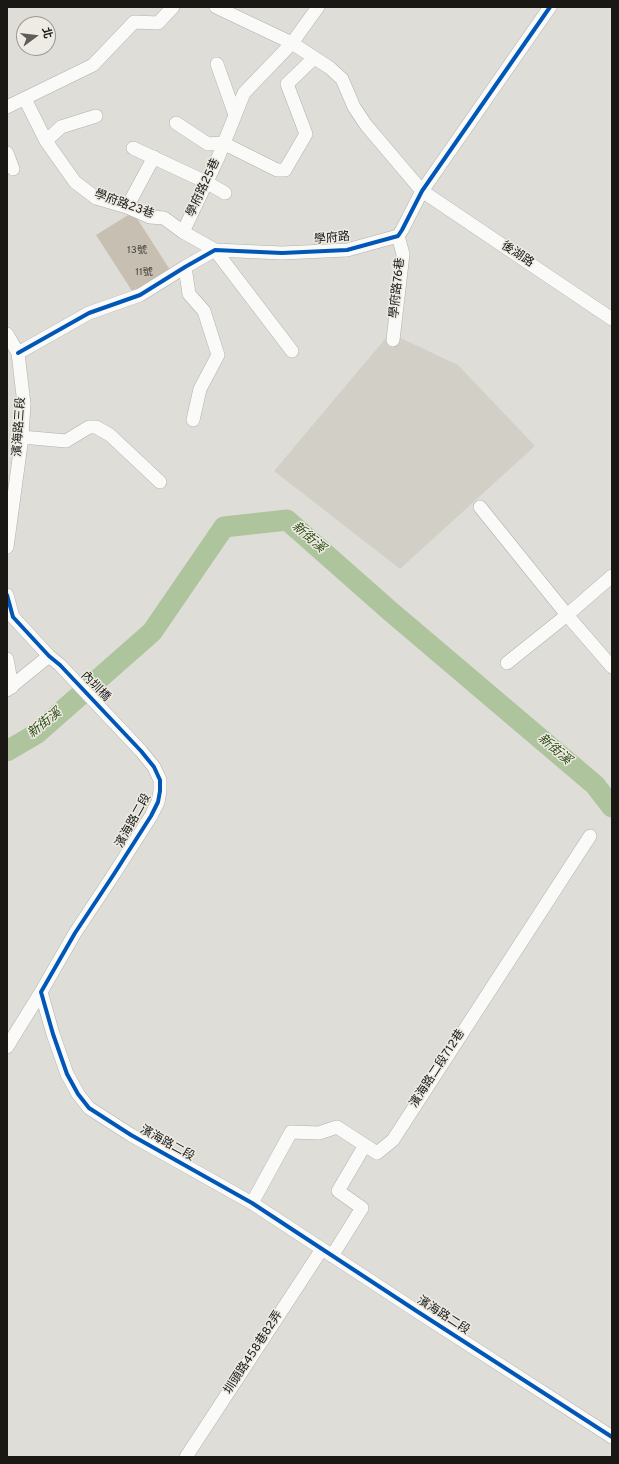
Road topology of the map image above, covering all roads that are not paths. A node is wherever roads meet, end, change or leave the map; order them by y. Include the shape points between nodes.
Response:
1 (173, 7) edge
2 (216, 7) edge
3 (318, 7) edge
4 (550, 7) edge
5 (292, 44) junction
6 (314, 58) junction
7 (216, 64) dead end
8 (25, 99) junction
9 (7, 107) edge
10 (234, 115) junction
11 (96, 116) dead end
12 (176, 123) dead end
13 (46, 141) junction
14 (224, 143) junction
15 (133, 148) dead end
16 (7, 153) edge
17 (154, 157) junction
18 (13, 169) dead end
19 (206, 182) junction
20 (422, 191) junction
21 (225, 193) dead end
22 (127, 207) junction
23 (183, 232) junction
24 (398, 236) junction
25 (216, 250) junction
26 (185, 267) junction
27 (612, 319) edge
28 (7, 334) edge
29 (393, 340) dead end
30 (292, 351) dead end
31 (18, 353) junction
32 (193, 420) dead end
33 (22, 437) junction
34 (160, 482) dead end
35 (10, 497) edge
36 (480, 507) dead end
37 (7, 547) edge
38 (612, 576) edge
39 (7, 595) edge
40 (567, 615) junction
41 (49, 656) junction
42 (7, 659) edge
43 (507, 663) dead end
44 (612, 667) edge
45 (10, 688) edge
46 (115, 723) joint
47 (590, 836) dead end
48 (40, 992) junction
49 (7, 1047) edge
50 (365, 1145) junction
51 (252, 1203) junction
52 (327, 1252) junction
53 (612, 1437) edge
54 (186, 1457) edge

1 - 8 street via 158,23 134,22 93,65
2 - 5 street, 後湖路
3 - 5 street
4 - 20 street
5 - 6 street, 後湖路
5 - 10 street via 244,93
6 - 14 street via 287,84 306,134 285,170 277,170
6 - 20 street, 後湖路 via 342,79 354,107 366,125
7 - 10 street
8 - 9 street
8 - 13 street, 學府路23巷
10 - 14 street
11 - 13 street via 61,127
12 - 14 street via 208,144
13 - 22 street, 學府路23巷 via 76,182 96,198
14 - 19 street, 學府路25巷
15 - 17 street
16 - 18 street
17 - 19 street
17 - 22 street
19 - 21 street
19 - 23 street, 學府路25巷
20 - 24 street
20 - 27 street, 後湖路
22 - 23 street, 學府路23巷 via 150,217 164,218
23 - 25 street, 學府路23巷
24 - 25 street, 學府路 via 347,250 282,253
24 - 29 street, 學府路76巷 via 403,254
25 - 26 street
25 - 30 street
26 - 31 street via 140,295 89,314
26 - 32 street via 189,294 204,311 218,356 200,389
28 - 31 street, 濱海路三段
31 - 33 street, 濱海路三段 via 24,404
33 - 34 street via 66,441 89,427 96,427 110,435
33 - 35 street, 濱海路三段
35 - 37 street, 濱海路三段
36 - 40 street
38 - 40 street
39 - 41 street via 14,617
40 - 43 street
40 - 44 street
41 - 45 street
41 - 46 street, 內圳橋
42 - 45 street
46 - 48 street, 濱海路二段 via 154,767 160,780 158,802
47 - 50 street, 濱海路二段712巷 via 392,1140 377,1153
48 - 49 street
48 - 51 street, 濱海路二段 via 67,1074 78,1094 90,1108 131,1135
50 - 51 street, 濱海路二段712巷 via 336,1127 319,1134 291,1132
50 - 52 street, 圳頭路458巷82弄 via 338,1191 362,1208
51 - 52 street, 濱海路二段
52 - 53 street, 濱海路二段
52 - 54 street, 圳頭路458巷82弄

